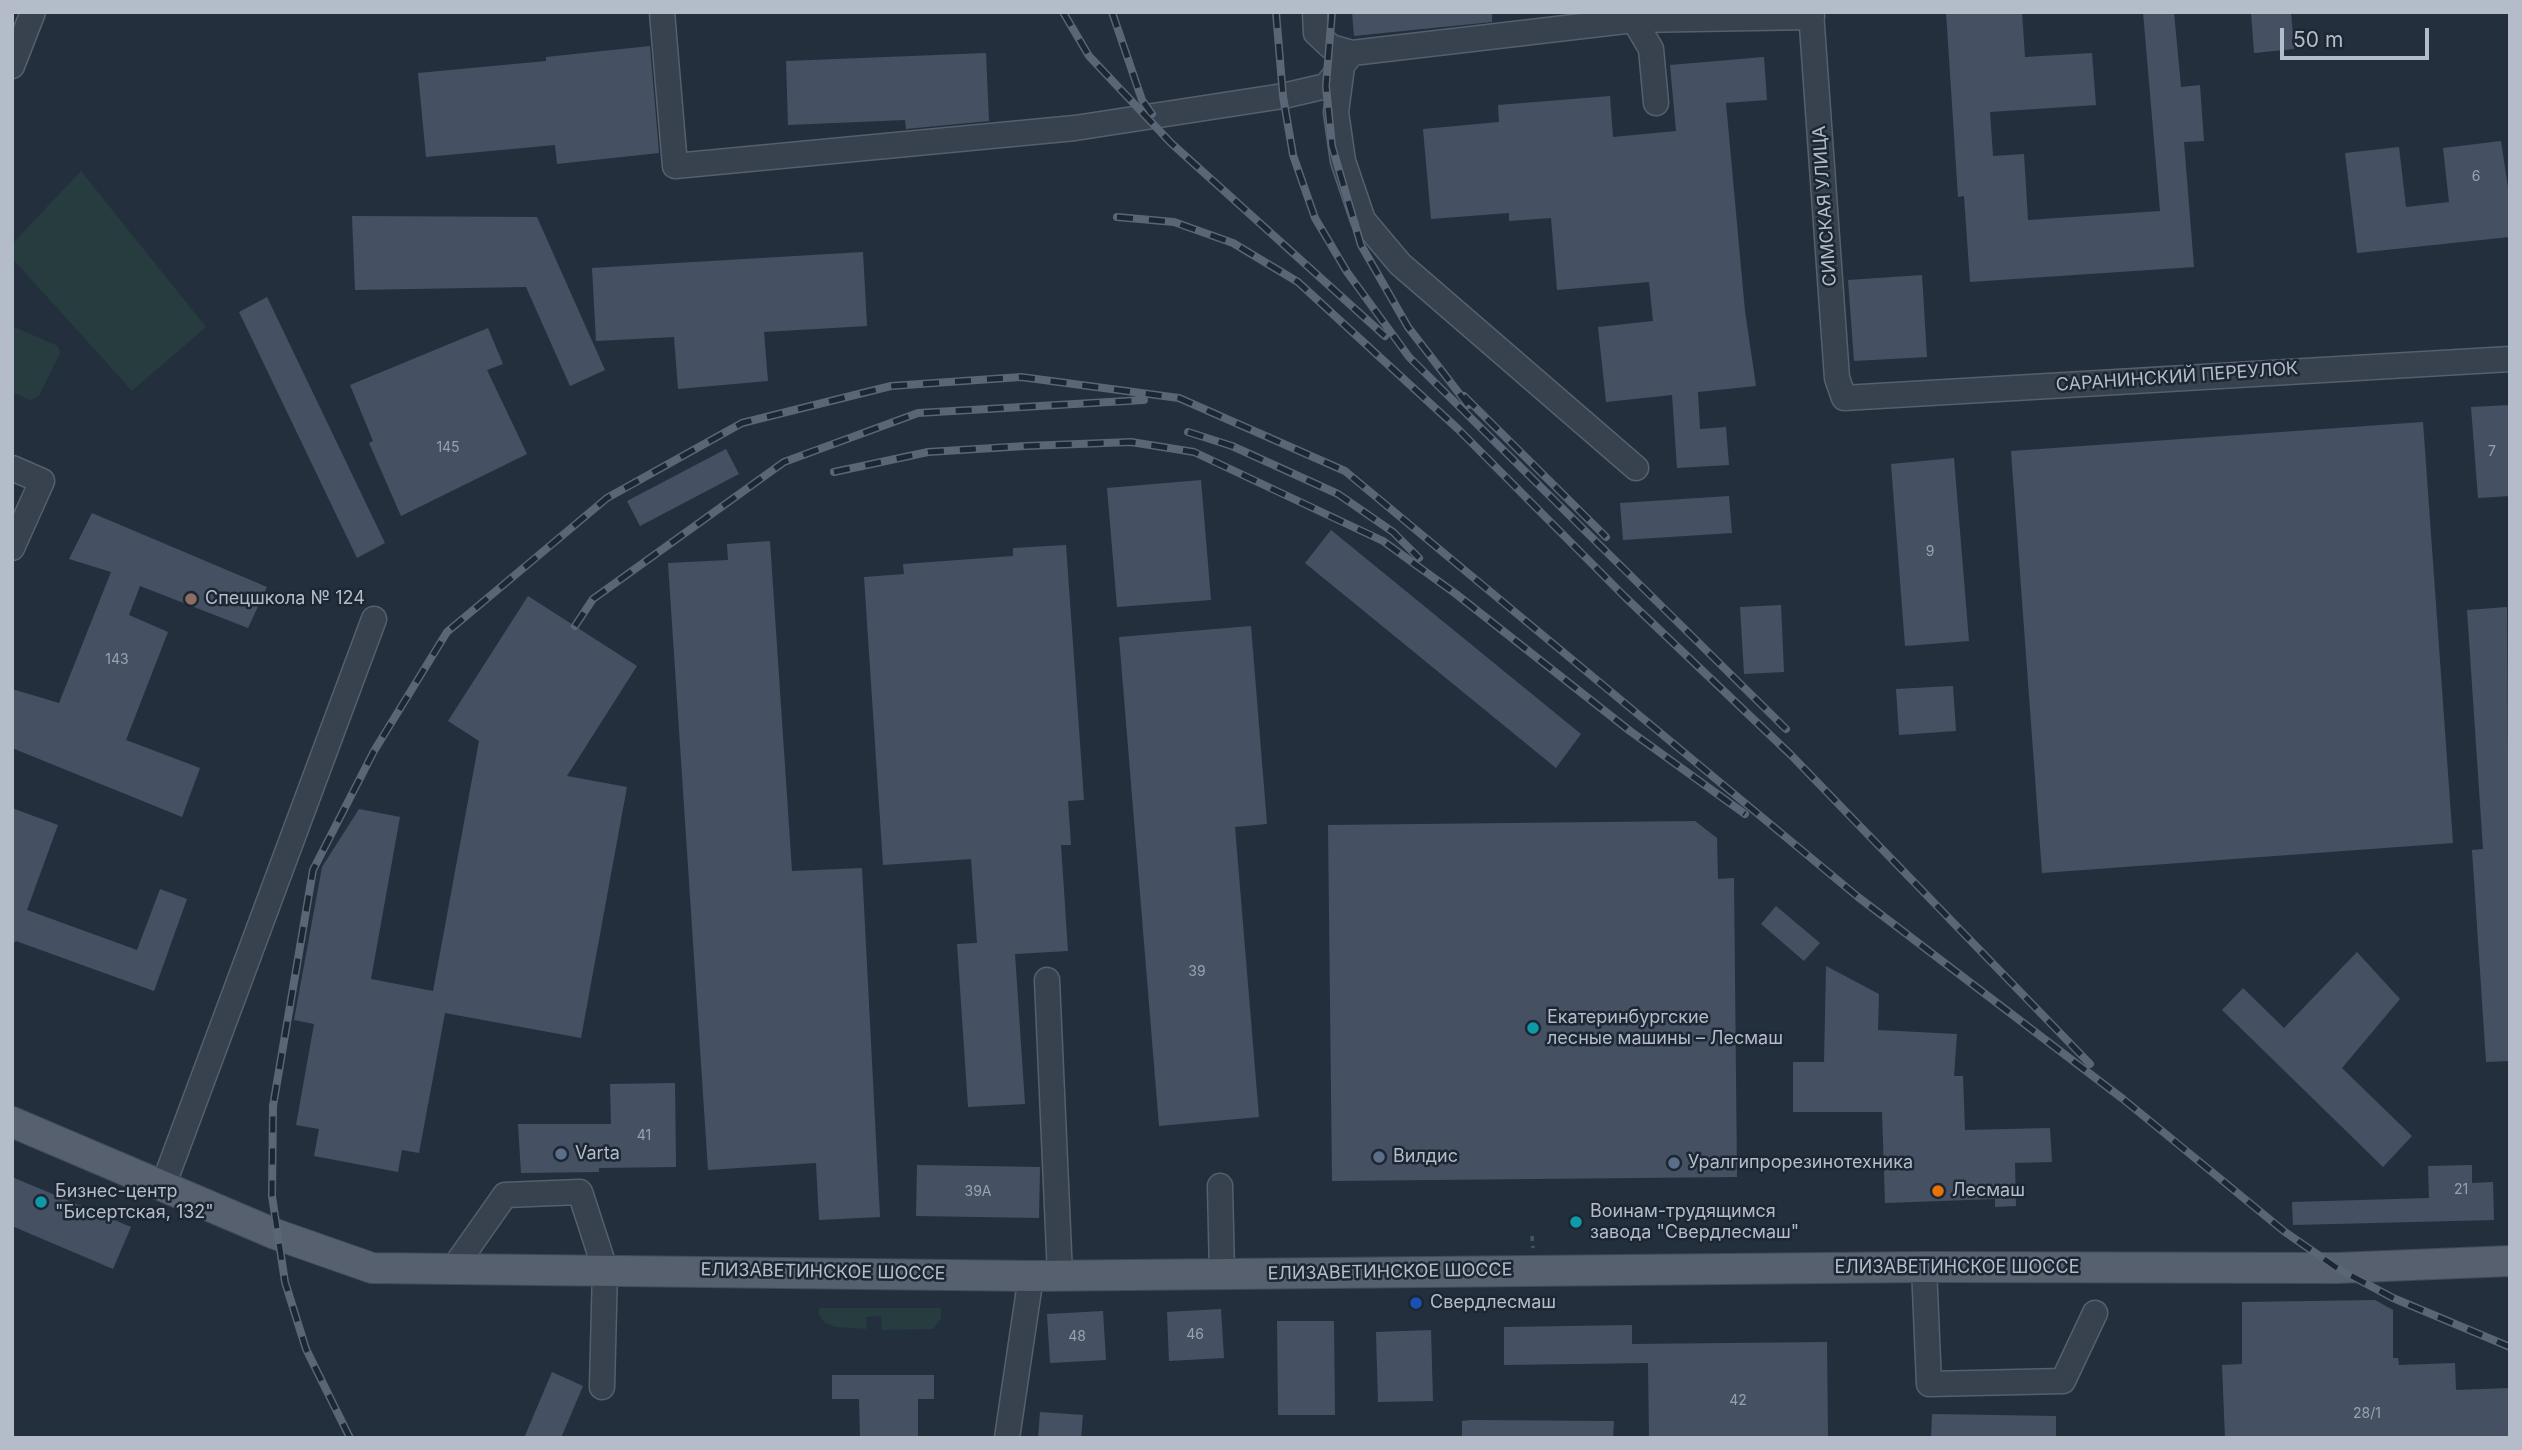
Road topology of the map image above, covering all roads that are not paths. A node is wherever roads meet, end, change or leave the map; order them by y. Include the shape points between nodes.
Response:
1 (33, 12) edge
2 (662, 12) edge
3 (1315, 12) edge
4 (1811, 15) edge
5 (1634, 16) edge
6 (1347, 60) junction
7 (12, 66) edge
8 (1656, 103) dead end
9 (2510, 359) edge
10 (1844, 398) joint
11 (12, 468) edge
12 (1636, 468) dead end
13 (12, 548) edge
14 (374, 619) dead end
15 (1047, 980) dead end
16 (12, 1122) edge
17 (163, 1186) junction
18 (1220, 1186) dead end
19 (2510, 1261) edge
20 (1924, 1267) junction
21 (453, 1269) junction
22 (605, 1269) junction
23 (1222, 1274) junction
24 (1046, 1276) junction
25 (2095, 1313) dead end
26 (602, 1387) dead end
27 (1007, 1438) edge

1 - 7 street
2 - 6 street via 675,166 1075,128 1326,86
3 - 6 street via 1316,33
4 - 5 street
4 - 10 street, СИМСКАЯ УЛИЦА via 1837,377
5 - 6 street
5 - 8 street via 1651,49
6 - 12 street via 1336,112 1343,162 1363,220 1399,264
9 - 10 street, САРАНИНСКИЙ ПЕРЕУЛОК
11 - 13 street via 42,481
14 - 17 street
15 - 24 street
16 - 17 main road, ЕЛИЗАВЕТИНСКОЕ ШОССЕ
17 - 21 main road, ЕЛИЗАВЕТИНСКОЕ ШОССЕ via 275,1234 372,1268
18 - 23 street
19 - 20 main road, ЕЛИЗАВЕТИНСКОЕ ШОССЕ via 2337,1268
20 - 23 main road, ЕЛИЗАВЕТИНСКОЕ ШОССЕ
20 - 25 street via 1929,1384 2063,1381
21 - 22 main road, ЕЛИЗАВЕТИНСКОЕ ШОССЕ
21 - 22 street via 505,1195 580,1192
22 - 24 main road, ЕЛИЗАВЕТИНСКОЕ ШОССЕ
22 - 26 street
23 - 24 main road, ЕЛИЗАВЕТИНСКОЕ ШОССЕ
24 - 27 street

